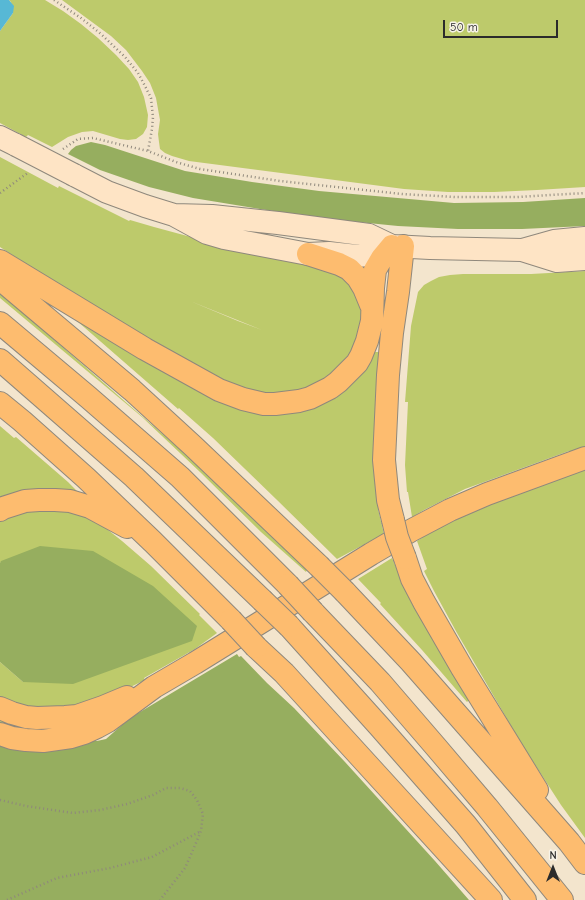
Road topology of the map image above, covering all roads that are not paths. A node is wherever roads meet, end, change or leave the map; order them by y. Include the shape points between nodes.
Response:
1 (8, 141) edge
2 (174, 215) junction
3 (585, 238) edge
4 (397, 246) junction
5 (522, 250) junction
6 (308, 254) junction
7 (585, 259) edge
8 (0, 261) edge
9 (0, 279) edge
10 (372, 308) junction
11 (0, 322) edge
12 (0, 360) edge
13 (0, 403) edge
14 (585, 458) edge
15 (0, 510) edge
16 (153, 542) junction
17 (154, 687) junction
18 (0, 708) edge
19 (0, 734) edge
20 (569, 842) junction
21 (585, 863) edge
22 (491, 900) edge
23 (525, 900) edge
24 (562, 900) edge

1 - 2 main road, bridge via 107,192
2 - 4 main road via 212,216 369,235
2 - 6 main road via 208,233
3 - 5 main road via 554,241
4 - 5 main road
4 - 6 main road via 376,254 357,256
4 - 10 highway via 382,258 375,270
4 - 20 highway, bridge via 398,292 388,376 384,460 388,500 397,537 412,579 424,602
5 - 7 main road via 557,261
6 - 10 highway via 349,269 364,288
8 - 10 highway via 185,371 230,395 264,404 299,402 338,382 356,363 368,341
9 - 20 highway, bridge via 132,390 320,566 411,662
11 - 24 highway, bridge via 180,477 288,585 380,682 492,813
12 - 23 highway, bridge via 134,477 289,626 466,825
13 - 16 highway via 86,478
14 - 17 highway via 450,510 371,554
15 - 16 highway via 32,501 70,501 90,508
16 - 22 highway, bridge via 284,673
17 - 18 highway via 103,707 65,718 26,717
17 - 19 highway via 108,721 84,733 43,741
20 - 21 highway

